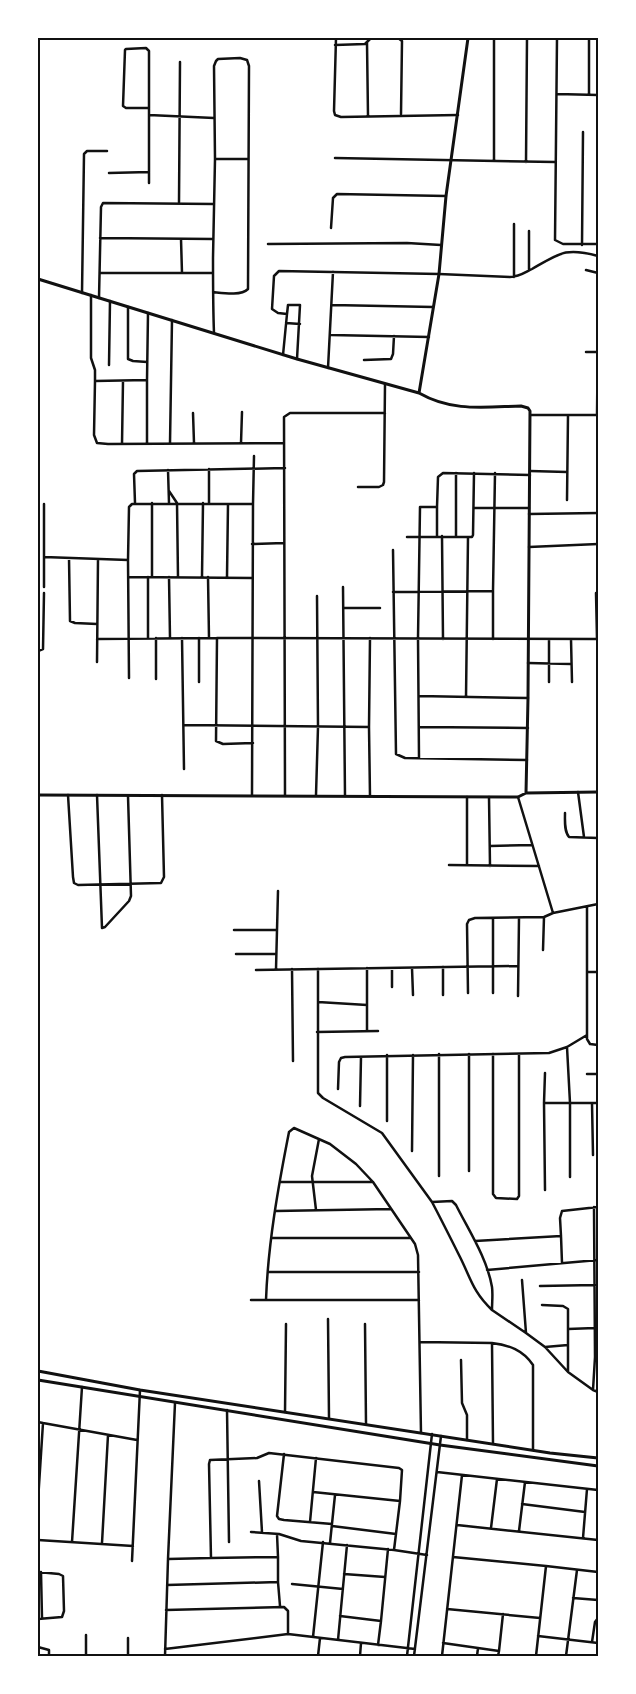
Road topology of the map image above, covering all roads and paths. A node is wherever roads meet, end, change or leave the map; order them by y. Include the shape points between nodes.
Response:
1 (336, 38) edge
2 (370, 38) edge
3 (398, 38) edge
4 (474, 38) edge
5 (494, 38) edge
6 (527, 38) edge
7 (557, 38) edge
8 (589, 38) edge
9 (468, 39) edge
10 (367, 43) junction
11 (335, 45) junction
12 (180, 62) dead end
13 (557, 94) junction
14 (589, 94) junction
15 (598, 95) edge
16 (149, 108) junction
17 (149, 115) junction
18 (401, 115) junction
19 (368, 116) junction
20 (458, 116) junction
21 (598, 116) edge
22 (179, 117) junction
23 (214, 118) junction
24 (598, 124) edge
25 (583, 132) dead end
26 (107, 151) dead end
27 (335, 158) dead end
28 (215, 159) junction
29 (249, 159) junction
30 (451, 161) junction
31 (494, 162) junction
32 (526, 162) junction
33 (555, 162) junction
34 (149, 172) junction
35 (109, 173) dead end
36 (149, 184) dead end
37 (446, 196) junction
38 (179, 202) junction
39 (214, 204) junction
40 (514, 224) dead end
41 (331, 228) dead end
42 (529, 231) dead end
43 (100, 238) junction
44 (182, 239) junction
45 (213, 240) junction
46 (268, 244) dead end
47 (598, 244) edge
48 (441, 245) junction
49 (582, 245) junction
50 (598, 256) edge
51 (529, 270) junction
52 (586, 270) dead end
53 (333, 272) junction
54 (100, 273) junction
55 (182, 273) junction
56 (213, 273) junction
57 (598, 273) edge
58 (439, 274) junction
59 (514, 277) junction
60 (38, 279) edge
61 (213, 292) junction
62 (82, 293) junction
63 (91, 296) junction
64 (99, 298) junction
65 (110, 301) junction
66 (332, 304) junction
67 (128, 307) junction
68 (434, 307) junction
69 (148, 313) junction
70 (287, 314) junction
71 (172, 320) junction
72 (286, 323) junction
73 (300, 324) junction
74 (598, 326) edge
75 (214, 333) junction
76 (330, 334) junction
77 (394, 336) junction
78 (429, 337) junction
79 (586, 352) dead end
80 (598, 352) edge
81 (283, 355) junction
82 (297, 359) junction
83 (364, 360) dead end
84 (147, 362) junction
85 (109, 364) dead end
86 (328, 368) junction
87 (95, 380) junction
88 (147, 380) junction
89 (123, 381) junction
90 (385, 384) junction
91 (419, 394) junction
92 (242, 412) dead end
93 (194, 413) dead end
94 (385, 413) junction
95 (531, 415) junction
96 (568, 415) junction
97 (598, 415) edge
98 (147, 443) junction
99 (170, 443) junction
100 (194, 443) junction
101 (241, 443) junction
102 (284, 443) junction
103 (122, 444) junction
104 (254, 456) dead end
105 (254, 468) junction
106 (285, 468) junction
107 (208, 469) junction
108 (168, 470) junction
109 (567, 472) junction
110 (456, 473) junction
111 (474, 473) junction
112 (495, 473) junction
113 (530, 473) junction
114 (358, 487) dead end
115 (168, 491) junction
116 (567, 500) dead end
117 (135, 503) junction
118 (152, 503) junction
119 (169, 503) junction
120 (177, 503) junction
121 (202, 503) junction
122 (44, 504) dead end
123 (209, 504) junction
124 (228, 504) junction
125 (253, 504) junction
126 (437, 507) junction
127 (474, 508) junction
128 (495, 508) junction
129 (529, 508) junction
130 (598, 513) edge
131 (529, 514) junction
132 (420, 536) junction
133 (437, 536) junction
134 (442, 536) junction
135 (407, 537) dead end
136 (456, 537) junction
137 (468, 537) junction
138 (284, 543) junction
139 (252, 544) junction
140 (598, 544) edge
141 (529, 547) junction
142 (393, 550) dead end
143 (44, 558) junction
144 (70, 558) junction
145 (98, 559) junction
146 (128, 560) junction
147 (178, 576) junction
148 (129, 577) junction
149 (148, 577) junction
150 (152, 577) junction
151 (168, 577) junction
152 (202, 577) junction
153 (208, 577) junction
154 (227, 578) junction
155 (253, 578) junction
156 (44, 587) dead end
157 (344, 587) dead end
158 (468, 591) junction
159 (493, 591) junction
160 (393, 592) junction
161 (419, 592) junction
162 (443, 592) junction
163 (44, 593) dead end
164 (596, 593) dead end
165 (317, 596) dead end
166 (344, 608) junction
167 (380, 608) dead end
168 (97, 624) junction
169 (129, 638) junction
170 (148, 638) junction
171 (156, 638) junction
172 (170, 638) junction
173 (182, 638) junction
174 (199, 638) junction
175 (209, 638) junction
176 (217, 638) junction
177 (253, 638) junction
178 (285, 638) junction
179 (317, 638) junction
180 (344, 638) junction
181 (370, 638) junction
182 (393, 638) junction
183 (418, 638) junction
184 (443, 638) junction
185 (97, 639) junction
186 (468, 639) junction
187 (493, 639) junction
188 (550, 639) junction
189 (571, 639) junction
190 (598, 639) edge
191 (528, 640) junction
192 (38, 652) edge
193 (97, 662) dead end
194 (528, 663) junction
195 (549, 663) junction
196 (571, 664) junction
197 (129, 678) dead end
198 (156, 679) dead end
199 (199, 682) dead end
200 (549, 682) dead end
201 (572, 682) dead end
202 (419, 696) junction
203 (466, 697) junction
204 (528, 698) junction
205 (184, 725) junction
206 (215, 725) junction
207 (253, 726) junction
208 (285, 727) junction
209 (318, 727) junction
210 (344, 727) junction
211 (369, 727) junction
212 (419, 727) junction
213 (528, 728) junction
214 (253, 742) junction
215 (420, 758) junction
216 (527, 760) junction
217 (184, 768) dead end
218 (578, 792) junction
219 (598, 792) edge
220 (526, 793) junction
221 (128, 794) junction
222 (162, 794) junction
223 (38, 795) edge
224 (68, 795) junction
225 (97, 795) junction
226 (252, 795) junction
227 (285, 795) junction
228 (316, 796) junction
229 (345, 796) junction
230 (370, 796) junction
231 (467, 797) junction
232 (489, 797) junction
233 (518, 797) junction
234 (565, 813) dead end
235 (584, 838) junction
236 (598, 838) edge
237 (532, 845) junction
238 (490, 846) junction
239 (449, 865) dead end
240 (467, 866) junction
241 (490, 866) junction
242 (539, 866) junction
243 (132, 883) junction
244 (99, 884) junction
245 (278, 891) dead end
246 (598, 904) edge
247 (587, 907) junction
248 (553, 913) junction
249 (544, 917) junction
250 (493, 918) junction
251 (519, 918) junction
252 (234, 930) dead end
253 (277, 930) junction
254 (543, 950) dead end
255 (236, 954) dead end
256 (276, 954) junction
257 (518, 966) junction
258 (443, 967) junction
259 (468, 967) junction
260 (493, 967) junction
261 (367, 968) junction
262 (392, 968) junction
263 (412, 968) junction
264 (276, 969) junction
265 (292, 969) junction
266 (318, 969) junction
267 (256, 970) dead end
268 (588, 972) junction
269 (598, 972) edge
270 (392, 987) dead end
271 (468, 993) dead end
272 (493, 993) dead end
273 (413, 995) dead end
274 (443, 995) dead end
275 (518, 996) dead end
276 (318, 1002) junction
277 (367, 1005) junction
278 (367, 1031) junction
279 (378, 1031) dead end
280 (317, 1032) junction
281 (588, 1035) junction
282 (598, 1045) edge
283 (567, 1048) junction
284 (440, 1054) junction
285 (469, 1054) junction
286 (493, 1054) junction
287 (519, 1054) junction
288 (386, 1055) junction
289 (413, 1055) junction
290 (360, 1056) junction
291 (293, 1062) dead end
292 (545, 1073) dead end
293 (587, 1074) dead end
294 (598, 1074) edge
295 (338, 1089) dead end
296 (544, 1103) junction
297 (570, 1103) junction
298 (592, 1103) junction
299 (598, 1103) edge
300 (360, 1106) dead end
301 (387, 1121) dead end
302 (318, 1139) junction
303 (412, 1151) dead end
304 (593, 1155) dead end
305 (469, 1171) dead end
306 (439, 1176) dead end
307 (570, 1177) dead end
308 (280, 1182) junction
309 (373, 1182) junction
310 (312, 1183) junction
311 (545, 1190) dead end
312 (432, 1202) junction
313 (594, 1207) junction
314 (598, 1207) edge
315 (391, 1209) junction
316 (276, 1210) junction
317 (316, 1210) junction
318 (561, 1236) junction
319 (272, 1238) junction
320 (411, 1238) junction
321 (475, 1241) junction
322 (597, 1260) edge
323 (562, 1263) junction
324 (487, 1270) junction
325 (267, 1272) junction
326 (419, 1272) junction
327 (522, 1280) dead end
328 (595, 1285) junction
329 (540, 1286) dead end
330 (251, 1300) dead end
331 (266, 1300) junction
332 (419, 1300) junction
333 (542, 1305) dead end
334 (492, 1310) junction
335 (328, 1319) dead end
336 (286, 1324) dead end
337 (366, 1324) dead end
338 (568, 1328) junction
339 (595, 1328) junction
340 (526, 1333) junction
341 (420, 1342) junction
342 (492, 1344) junction
343 (568, 1345) junction
344 (545, 1348) junction
345 (597, 1357) edge
346 (461, 1360) dead end
347 (38, 1371) edge
348 (568, 1372) junction
349 (38, 1380) edge
350 (82, 1387) junction
351 (140, 1390) junction
352 (593, 1390) junction
353 (598, 1392) edge
354 (140, 1397) junction
355 (212, 1401) junction
356 (175, 1402) junction
357 (212, 1408) junction
358 (227, 1410) junction
359 (285, 1412) junction
360 (329, 1418) junction
361 (38, 1422) edge
362 (43, 1423) junction
363 (366, 1424) junction
364 (79, 1430) junction
365 (421, 1433) junction
366 (432, 1434) junction
367 (108, 1435) junction
368 (441, 1436) junction
369 (138, 1440) junction
370 (467, 1440) junction
371 (430, 1443) junction
372 (493, 1444) junction
373 (440, 1445) junction
374 (533, 1450) junction
375 (284, 1454) junction
376 (316, 1458) junction
377 (598, 1458) edge
378 (228, 1459) junction
379 (598, 1466) edge
380 (437, 1472) junction
381 (462, 1475) junction
382 (497, 1479) junction
383 (258, 1481) dead end
384 (524, 1482) junction
385 (587, 1489) junction
386 (598, 1490) edge
387 (312, 1492) junction
388 (335, 1495) junction
389 (38, 1501) edge
390 (400, 1501) junction
391 (522, 1504) junction
392 (585, 1512) junction
393 (310, 1522) junction
394 (457, 1524) junction
395 (332, 1525) junction
396 (491, 1528) junction
397 (519, 1531) junction
398 (251, 1532) dead end
399 (262, 1532) junction
400 (277, 1534) junction
401 (396, 1534) junction
402 (583, 1538) junction
403 (38, 1540) edge
404 (598, 1540) edge
405 (72, 1542) junction
406 (229, 1542) dead end
407 (323, 1542) junction
408 (102, 1543) junction
409 (330, 1543) junction
410 (347, 1545) junction
411 (133, 1546) junction
412 (388, 1549) junction
413 (394, 1550) junction
414 (418, 1553) junction
415 (427, 1555) junction
416 (278, 1557) junction
417 (453, 1557) junction
418 (211, 1558) junction
419 (168, 1559) junction
420 (132, 1561) dead end
421 (546, 1566) junction
422 (577, 1570) junction
423 (39, 1572) edge
424 (598, 1572) edge
425 (344, 1574) junction
426 (385, 1577) junction
427 (278, 1582) junction
428 (292, 1584) dead end
429 (167, 1585) junction
430 (318, 1586) junction
431 (343, 1589) junction
432 (573, 1598) junction
433 (598, 1600) edge
434 (280, 1606) junction
435 (447, 1609) junction
436 (166, 1610) junction
437 (503, 1614) junction
438 (340, 1616) junction
439 (540, 1618) junction
440 (598, 1618) edge
441 (40, 1619) edge
442 (381, 1620) junction
443 (288, 1634) junction
444 (86, 1635) dead end
445 (538, 1636) junction
446 (313, 1637) junction
447 (128, 1638) dead end
448 (320, 1638) junction
449 (568, 1639) junction
450 (338, 1640) junction
451 (592, 1642) junction
452 (598, 1642) edge
453 (361, 1643) junction
454 (443, 1644) junction
455 (378, 1645) junction
456 (38, 1646) edge
457 (408, 1648) junction
458 (478, 1648) junction
459 (165, 1649) junction
460 (414, 1649) junction
461 (499, 1651) junction
462 (49, 1656) edge
463 (86, 1656) edge
464 (128, 1656) edge
465 (165, 1656) edge
466 (318, 1656) edge
467 (360, 1656) edge
468 (407, 1656) edge
469 (414, 1656) edge
470 (442, 1656) edge
471 (478, 1656) edge
472 (498, 1656) edge
473 (536, 1656) edge
474 (566, 1656) edge

1 - 11 street
2 - 10 street
3 - 18 street via 402,41
4 - 9 street
5 - 31 street
6 - 32 street
7 - 13 street
8 - 14 street
9 - 20 street
10 - 11 street
10 - 19 street
11 - 19 street via 334,113 338,116
12 - 22 street
13 - 14 street
13 - 33 street
14 - 15 street
16 - 16 street via 123,106 126,49 146,48 149,51
16 - 17 street
17 - 22 street
17 - 34 street
18 - 19 street
18 - 20 street
20 - 30 street
21 - 24 street
22 - 23 street
22 - 38 street
23 - 28 street
23 - 29 street via 216,61 221,58 247,60
25 - 49 street
26 - 62 street via 87,151 84,154
27 - 30 street
28 - 29 street
28 - 39 street
29 - 61 street via 248,289 240,293
30 - 31 street
30 - 37 street
31 - 32 street
32 - 33 street
33 - 49 street via 555,240 560,244
34 - 35 street
34 - 36 street
37 - 41 street via 337,194 333,198
37 - 48 street
38 - 39 street
38 - 43 street via 105,202 101,206
39 - 45 street
40 - 59 street
42 - 51 street
43 - 44 street
43 - 54 street
44 - 45 street
44 - 55 street
45 - 56 street
46 - 48 street
47 - 49 street
48 - 58 street
50 - 51 street via 575,251 563,253
51 - 59 street
52 - 57 street
53 - 58 street
53 - 66 street
53 - 70 street via 275,273 272,309
54 - 55 street
54 - 64 street
55 - 56 street
56 - 61 street
58 - 59 street
58 - 68 street
60 - 62 street
61 - 75 street
62 - 63 street
63 - 64 street
63 - 87 street via 91,358
64 - 65 street
65 - 67 street
65 - 85 street
66 - 68 street
66 - 76 street
67 - 69 street
67 - 84 street via 128,359
68 - 78 street
69 - 71 street
69 - 84 street
70 - 72 street
70 - 73 street via 288,305 300,305
71 - 75 street
71 - 99 street
72 - 73 street
72 - 81 street
73 - 82 street
74 - 80 street
75 - 81 street
76 - 77 street
76 - 86 street
77 - 78 street
77 - 83 street via 391,359
78 - 91 street
79 - 80 street
80 - 97 street
81 - 82 street
82 - 86 street
84 - 88 street
86 - 90 street
87 - 89 street
87 - 103 street via 96,441 100,444
88 - 89 street
88 - 98 street
89 - 103 street
90 - 91 street
90 - 94 street
91 - 95 street via 436,402 464,408 520,406 528,408
92 - 101 street
93 - 100 street
94 - 102 street via 288,414 284,418
94 - 114 street via 383,485
95 - 96 street
95 - 113 street
96 - 97 street
96 - 109 street
98 - 99 street
98 - 103 street
99 - 100 street
100 - 101 street
101 - 102 street
102 - 106 street
104 - 105 street
105 - 106 street
105 - 107 street
105 - 125 street
106 - 138 street
107 - 108 street
107 - 123 street
108 - 115 street
108 - 117 street via 136,472
109 - 113 street
109 - 116 street
110 - 111 street
110 - 126 street via 439,475
110 - 136 street
111 - 112 street
111 - 127 street
112 - 113 street
112 - 128 street
113 - 129 street
115 - 119 street
115 - 120 street
117 - 118 street
117 - 146 street via 129,508
118 - 119 street
118 - 150 street
119 - 120 street
120 - 121 street
120 - 147 street
121 - 123 street
121 - 152 street
122 - 143 street
123 - 124 street
124 - 125 street
124 - 154 street
125 - 139 street
126 - 132 street via 420,507
126 - 133 street
127 - 128 street
127 - 137 street via 473,535
128 - 129 street
128 - 159 street
129 - 131 street
130 - 131 street
131 - 141 street
132 - 133 street
132 - 135 street
132 - 161 street
133 - 134 street
134 - 136 street
134 - 162 street
136 - 137 street
137 - 158 street
138 - 139 street
138 - 178 street
139 - 155 street
140 - 141 street
141 - 191 street
142 - 160 street
143 - 144 street
143 - 156 street
144 - 145 street
144 - 168 street via 70,621
145 - 146 street
145 - 168 street
146 - 148 street
147 - 151 street
147 - 152 street
148 - 149 street
148 - 169 street
149 - 150 street
149 - 170 street
150 - 151 street
151 - 172 street
152 - 153 street
153 - 154 street
153 - 175 street
154 - 155 street
155 - 177 street
157 - 166 street
158 - 159 street
158 - 162 street
158 - 186 street
159 - 187 street
160 - 161 street
160 - 182 street
161 - 162 street
161 - 183 street
162 - 184 street
163 - 192 street via 43,649
164 - 190 street
165 - 179 street
166 - 167 street
166 - 180 street
168 - 185 street
169 - 170 street
169 - 185 street
169 - 197 street
170 - 171 street
171 - 172 street
171 - 198 street
172 - 173 street
173 - 174 street
173 - 205 street
174 - 175 street
174 - 199 street
175 - 176 street
176 - 177 street
176 - 206 street
177 - 178 street
177 - 207 street
178 - 179 street
178 - 208 street
179 - 180 street
179 - 209 street
180 - 181 street
180 - 210 street
181 - 182 street
181 - 211 street
182 - 183 street
182 - 215 street via 395,752 401,758
183 - 184 street
183 - 202 street
184 - 186 street
185 - 193 street
186 - 187 street
186 - 203 street
187 - 191 street
188 - 189 street
188 - 191 street
188 - 195 street
189 - 190 street
189 - 196 street
191 - 194 street
194 - 195 street
194 - 204 street
195 - 196 street
195 - 200 street
196 - 201 street
202 - 203 street
202 - 212 street
203 - 204 street
204 - 213 street
205 - 206 street
205 - 217 street
206 - 207 street
206 - 214 street via 217,743
207 - 208 street
207 - 214 street
208 - 209 street
208 - 227 street
209 - 210 street
209 - 228 street
210 - 211 street
210 - 229 street
211 - 230 street
212 - 213 street
212 - 215 street
213 - 216 street
214 - 226 street
215 - 216 street
216 - 220 street
218 - 219 street
218 - 220 street
218 - 235 street
220 - 233 street
221 - 222 street
221 - 225 street
221 - 243 street
222 - 226 street
222 - 243 street via 163,881 157,884
223 - 224 street
224 - 225 street
224 - 244 street via 73,881 78,885
225 - 244 street
226 - 227 street
227 - 228 street
228 - 229 street
229 - 230 street
230 - 231 street
231 - 232 street
231 - 240 street
232 - 233 street
232 - 238 street
233 - 237 street
234 - 235 street via 567,835
235 - 236 street
237 - 238 street
237 - 242 street
238 - 241 street
239 - 240 street
240 - 241 street
241 - 242 street
242 - 248 street
243 - 244 street
243 - 244 street via 129,901 102,928
245 - 253 street
246 - 247 street
247 - 248 street
247 - 268 street
248 - 249 street
249 - 251 street
249 - 254 street
250 - 251 street
250 - 259 street via 475,918 468,922
250 - 260 street
251 - 257 street
252 - 253 street
253 - 256 street
255 - 256 street
256 - 264 street
257 - 260 street
257 - 275 street
258 - 259 street
258 - 263 street
258 - 274 street
259 - 260 street
259 - 271 street
260 - 272 street
261 - 262 street
261 - 266 street
261 - 277 street
262 - 263 street
262 - 270 street
263 - 273 street
264 - 265 street
264 - 267 street
265 - 266 street
265 - 291 street
266 - 276 street
268 - 269 street
268 - 281 street
276 - 277 street
276 - 280 street
277 - 278 street
278 - 279 street
278 - 280 street
280 - 312 street via 319,1095 382,1133
281 - 282 street via 588,1043
281 - 283 street
283 - 287 street via 550,1053
283 - 297 street
284 - 285 street
284 - 289 street
284 - 306 street
285 - 286 street
285 - 305 street
286 - 287 street
286 - 287 street via 494,1194 496,1198 517,1199
288 - 289 street
288 - 290 street
288 - 301 street
289 - 303 street
290 - 295 street via 339,1060
290 - 300 street
292 - 296 street
293 - 294 street
296 - 297 street
296 - 311 street
297 - 298 street
297 - 307 street
298 - 299 street
298 - 304 street
302 - 308 street via 298,1129 290,1130
302 - 309 street via 356,1164
302 - 310 street
308 - 310 street
308 - 316 street
309 - 310 street
309 - 315 street
310 - 317 street
312 - 321 street via 454,1203
312 - 334 street via 479,1297
313 - 314 street
313 - 318 street via 562,1211
313 - 322 street
315 - 317 street
315 - 320 street
316 - 317 street
316 - 319 street
318 - 321 street
318 - 323 street
319 - 320 street
319 - 325 street
320 - 326 street via 418,1255
321 - 324 street
322 - 323 street
322 - 328 street
323 - 324 street
324 - 334 street via 492,1287
325 - 326 street
325 - 331 street
326 - 332 street
327 - 340 street
328 - 329 street
328 - 339 street
330 - 331 street
331 - 332 street
332 - 341 street
333 - 338 street via 566,1306 569,1311
334 - 340 street
335 - 360 street
336 - 359 street
337 - 363 street
338 - 339 street
338 - 343 street
339 - 345 street
340 - 344 street
341 - 342 street
341 - 365 street
342 - 372 street
342 - 374 street via 513,1347 533,1365
343 - 344 street
343 - 348 street
344 - 348 street
345 - 352 street
346 - 370 street
347 - 351 street
348 - 352 street
349 - 350 street
350 - 354 street
350 - 364 street
351 - 354 street
351 - 355 street
352 - 353 street
354 - 356 street
354 - 369 street
355 - 357 street
355 - 359 street
356 - 357 street
356 - 419 street
357 - 358 street
358 - 371 street
358 - 378 street
359 - 360 street
360 - 363 street
361 - 362 street
362 - 364 street
362 - 389 street
363 - 365 street
364 - 367 street
364 - 405 street
365 - 366 street
366 - 368 street
366 - 371 street
367 - 369 street
367 - 408 street
368 - 370 street
368 - 373 street
369 - 411 street
370 - 372 street
371 - 373 street
371 - 414 street
372 - 374 street
373 - 379 street
373 - 380 street
374 - 377 street
375 - 376 street
375 - 378 street
375 - 393 street via 277,1516 284,1520
376 - 387 street
376 - 390 street via 400,1468 403,1473
378 - 406 street
378 - 418 street via 209,1462
380 - 381 street
380 - 415 street
381 - 382 street
381 - 394 street
382 - 384 street
382 - 396 street
383 - 399 street
384 - 385 street
384 - 391 street
385 - 386 street
385 - 392 street
387 - 388 street
387 - 393 street
388 - 390 street
388 - 395 street
390 - 401 street
391 - 392 street
391 - 397 street
392 - 402 street
393 - 395 street
394 - 396 street
394 - 417 street
395 - 401 street
395 - 409 street
396 - 397 street
397 - 402 street
398 - 399 street
399 - 400 street
400 - 407 street via 296,1540
400 - 416 street
401 - 413 street
402 - 404 street
403 - 405 street
405 - 408 street
407 - 409 street
407 - 430 street
408 - 411 street
409 - 410 street
410 - 412 street
410 - 425 street
411 - 420 street
412 - 413 street
412 - 426 street
413 - 414 street
414 - 415 street
414 - 457 street
415 - 460 street
416 - 418 street
416 - 427 street
417 - 421 street
417 - 435 street
418 - 419 street
419 - 429 street
421 - 422 street
421 - 439 street
422 - 424 street
422 - 432 street
423 - 441 street
423 - 441 street via 61,1574 64,1579 64,1615
425 - 426 street
425 - 431 street
426 - 442 street
427 - 429 street
427 - 434 street
428 - 430 street
429 - 436 street
430 - 431 street
430 - 446 street
431 - 438 street
432 - 433 street
432 - 449 street
434 - 436 street
434 - 443 street via 288,1611
435 - 437 street
435 - 454 street
436 - 459 street
437 - 439 street
437 - 461 street
438 - 442 street
438 - 450 street
439 - 445 street
440 - 451 street
442 - 455 street
443 - 446 street
443 - 459 street
444 - 463 street
445 - 449 street
445 - 473 street
446 - 448 street
447 - 464 street
448 - 450 street
448 - 466 street
449 - 451 street
449 - 474 street
450 - 453 street
451 - 452 street
453 - 455 street
453 - 467 street
454 - 458 street
454 - 470 street
455 - 457 street
456 - 462 street via 49,1650
457 - 460 street
457 - 468 street
458 - 461 street
458 - 471 street
459 - 465 street
460 - 469 street
461 - 472 street

